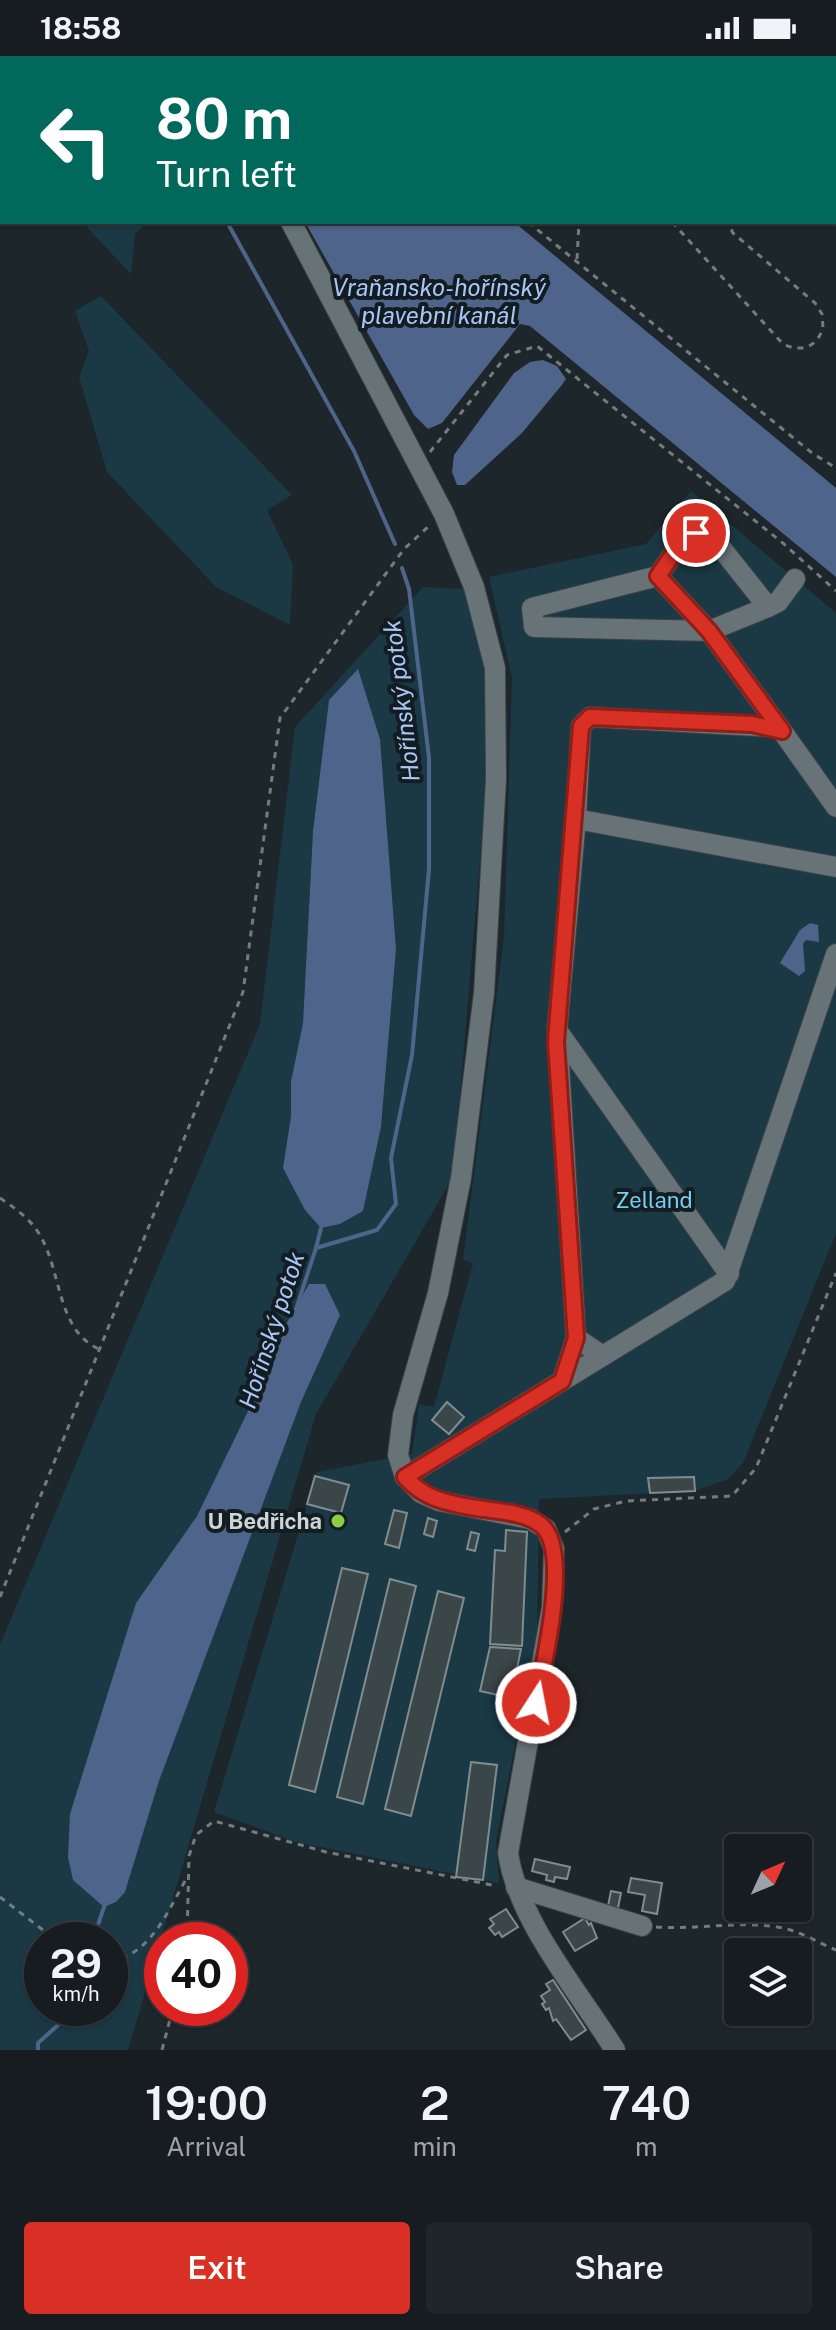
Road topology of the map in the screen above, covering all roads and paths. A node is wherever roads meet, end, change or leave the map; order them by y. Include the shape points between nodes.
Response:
1 (292, 224) edge
2 (531, 224) edge
3 (579, 224) edge
4 (674, 224) edge
5 (728, 224) edge
6 (577, 259) junction
7 (420, 465) junction
8 (836, 468) edge
9 (444, 514) junction
10 (658, 576) junction
11 (795, 579) dead end
12 (836, 591) edge
13 (768, 607) junction
14 (709, 631) junction
15 (782, 731) junction
16 (836, 807) edge
17 (576, 819) junction
18 (836, 867) edge
19 (836, 954) edge
20 (557, 1030) junction
21 (0, 1198) edge
22 (836, 1273) edge
23 (729, 1274) junction
24 (576, 1338) junction
25 (101, 1350) junction
26 (603, 1356) junction
27 (562, 1381) junction
28 (405, 1477) junction
29 (552, 1541) junction
30 (0, 1597) edge
31 (188, 1875) junction
32 (516, 1887) junction
33 (0, 1897) edge
34 (33, 1922) edge
35 (187, 1922) edge
36 (642, 1926) joint
37 (836, 1950) edge
38 (128, 1955) edge
39 (168, 2026) edge
40 (162, 2050) edge
41 (615, 2050) edge

1 - 7 street
2 - 6 path
3 - 6 path
4 - 5 path via 783,344 801,349 813,344 823,328 819,308
6 - 8 path
7 - 9 street
7 - 12 path via 507,355 537,346
9 - 25 path via 404,549 280,718 243,992
9 - 28 street via 474,587 495,668 496,779 484,993 465,1148 438,1293 403,1415 398,1455
10 - 13 street via 684,538 705,535
10 - 14 street
10 - 14 street via 532,608 534,627
11 - 13 street
13 - 14 street
14 - 15 street
15 - 16 street
15 - 17 street via 752,724 590,717 581,726
17 - 18 street
17 - 20 street
19 - 23 street
20 - 23 street
20 - 24 street
21 - 25 path via 29,1219 42,1238 72,1327 86,1344
22 - 29 path via 756,1468 732,1496 626,1501 594,1509
23 - 26 street
24 - 26 street
24 - 27 street
25 - 30 path
26 - 27 street
27 - 28 street
28 - 29 street via 439,1501 530,1519 546,1529
29 - 32 street via 556,1556 550,1621 508,1839
31 - 32 path via 196,1835 214,1821 326,1852 481,1885
31 - 35 path
31 - 38 path via 153,1936
32 - 36 street
32 - 41 street via 535,1926
33 - 34 path
36 - 37 path via 784,1929
39 - 40 path

